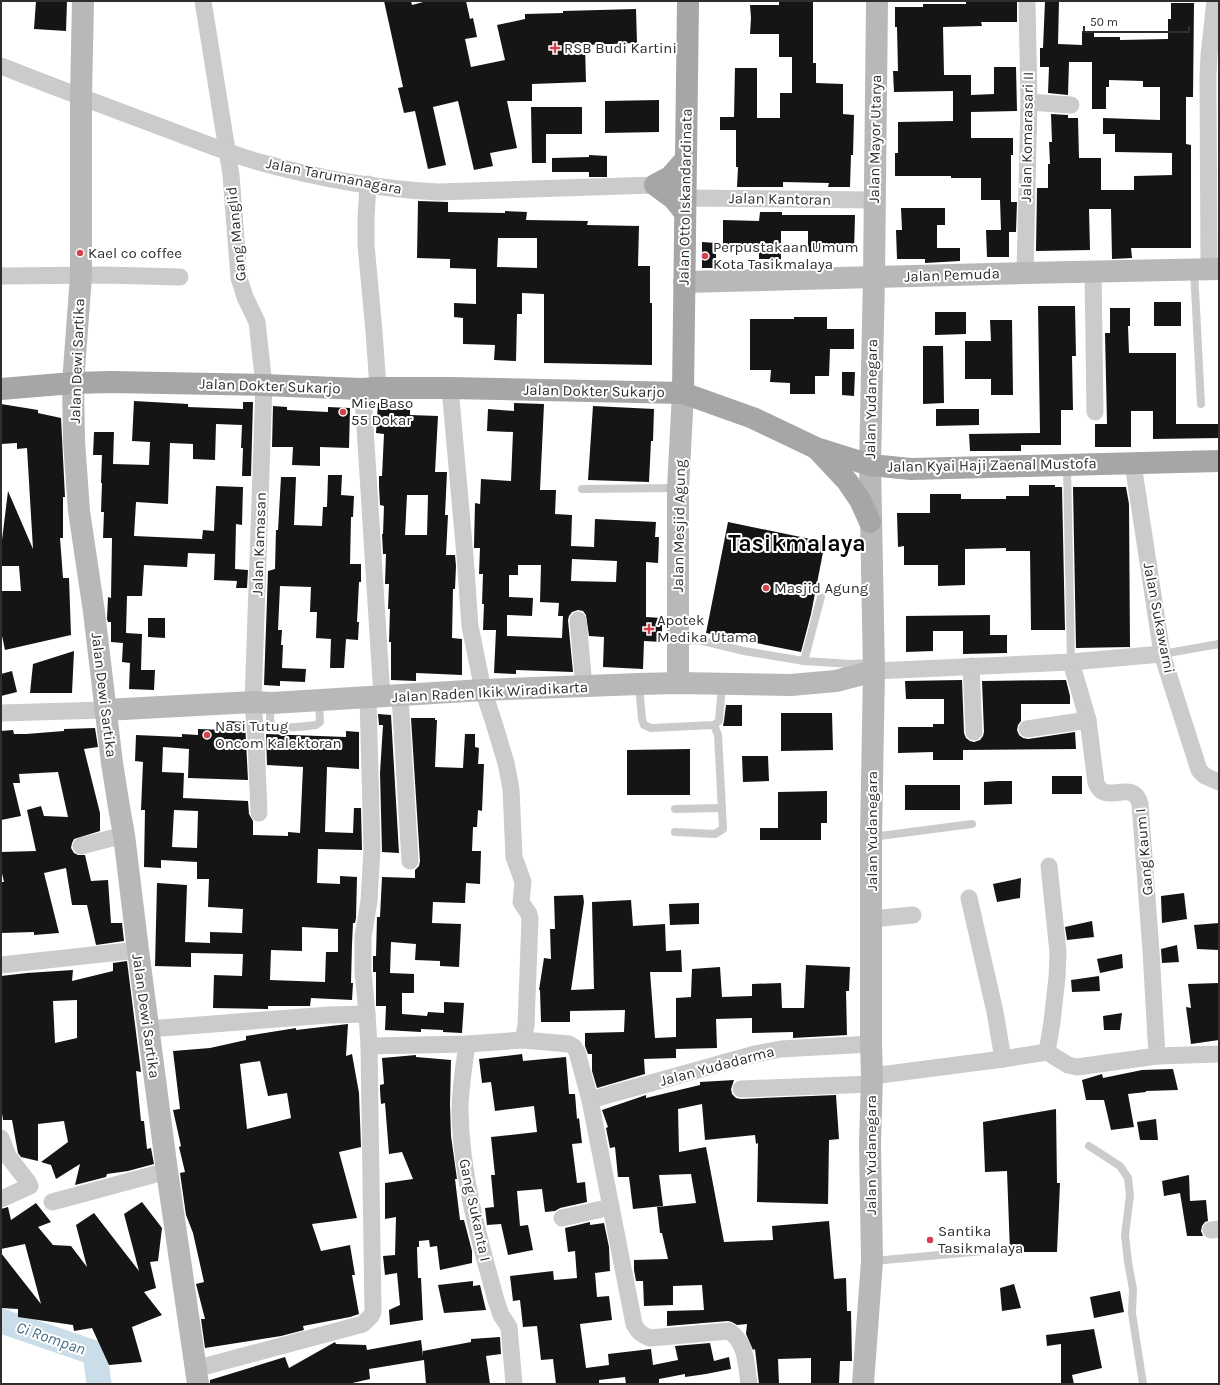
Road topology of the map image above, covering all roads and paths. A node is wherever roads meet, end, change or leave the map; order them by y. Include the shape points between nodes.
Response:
1 (83, 1) edge
2 (203, 1) edge
3 (688, 1) edge
4 (877, 1) edge
5 (1027, 1) edge
6 (1215, 1) edge
7 (1, 66) edge
8 (81, 97) junction
9 (1029, 102) junction
10 (1071, 105) dead end
11 (227, 151) junction
12 (685, 160) junction
13 (368, 184) junction
14 (655, 185) junction
15 (685, 199) junction
16 (874, 200) junction
17 (1207, 269) edge
18 (1093, 271) junction
19 (1025, 273) junction
20 (1, 276) edge
21 (81, 276) junction
22 (180, 277) dead end
23 (874, 277) junction
24 (684, 282) junction
25 (73, 382) junction
26 (264, 385) junction
27 (450, 388) junction
28 (1, 389) edge
29 (369, 389) junction
30 (683, 393) junction
31 (1202, 404) dead end
32 (1095, 412) dead end
33 (816, 448) junction
34 (1219, 461) edge
35 (1133, 464) junction
36 (870, 465) junction
37 (1067, 465) junction
38 (678, 488) junction
39 (582, 489) dead end
40 (870, 522) junction
41 (821, 597) dead end
42 (578, 620) dead end
43 (678, 641) junction
44 (1219, 644) edge
45 (1162, 654) junction
46 (804, 661) junction
47 (1071, 662) junction
48 (971, 666) junction
49 (874, 667) junction
50 (678, 683) junction
51 (639, 684) junction
52 (722, 685) junction
53 (584, 687) junction
54 (482, 690) junction
55 (383, 697) junction
56 (262, 703) junction
57 (105, 710) junction
58 (1, 713) edge
59 (1088, 720) junction
60 (714, 726) junction
61 (1027, 729) dead end
62 (974, 732) dead end
63 (1219, 782) edge
64 (722, 808) junction
65 (674, 809) dead end
66 (259, 813) dead end
67 (972, 824) dead end
68 (675, 832) dead end
69 (124, 835) junction
70 (871, 837) junction
71 (81, 846) dead end
72 (410, 861) dead end
73 (1049, 866) dead end
74 (969, 898) dead end
75 (913, 915) dead end
76 (871, 920) junction
77 (138, 950) junction
78 (1, 965) edge
79 (367, 1014) junction
80 (148, 1029) junction
81 (523, 1040) junction
82 (467, 1044) junction
83 (871, 1044) junction
84 (369, 1046) junction
85 (1047, 1052) junction
86 (1219, 1054) edge
87 (1157, 1056) junction
88 (1003, 1059) junction
89 (872, 1080) junction
90 (741, 1089) dead end
91 (590, 1100) junction
92 (1, 1138) edge
93 (1088, 1146) dead end
94 (167, 1171) junction
95 (1, 1199) edge
96 (52, 1202) dead end
97 (611, 1207) junction
98 (562, 1218) dead end
99 (996, 1250) dead end
100 (872, 1261) junction
101 (197, 1377) edge
102 (514, 1384) edge
103 (749, 1384) edge
104 (863, 1384) edge
105 (1143, 1384) edge

1 - 8 street, Jalan Dewi Sartika
2 - 11 street, Gang Manglid
3 - 12 main road, Jalan Otto Iskandardinata
4 - 16 street, Jalan Mayor Utarya
5 - 9 street, Jalan Komarasari II
6 - 17 street via 1208,65
7 - 8 street, Jalan Tarumanagara
8 - 11 street, Jalan Tarumanagara
8 - 21 street, Jalan Dewi Sartika
9 - 10 street
9 - 19 street, Jalan Komarasari II
11 - 13 street, Jalan Tarumanagara via 287,169
11 - 26 street, Gang Manglid via 240,278 245,297 257,322
12 - 14 main road via 670,177
12 - 15 main road, Jalan Otto Iskandardinata
13 - 14 street, Jalan Tarumanagara via 438,192
13 - 29 street via 366,245 374,331
14 - 15 main road via 674,200
15 - 16 street, Jalan Kantoran
15 - 24 main road, Jalan Otto Iskandardinata
16 - 23 street, Jalan Mayor Utarya
17 - 18 street, Jalan Pemuda
17 - 31 lane
18 - 19 street, Jalan Pemuda
18 - 32 street
19 - 23 street, Jalan Pemuda
20 - 21 street
21 - 22 street
21 - 25 street, Jalan Dewi Sartika
23 - 24 street, Jalan Pemuda
23 - 36 street, Jalan Yudanegara
24 - 30 main road, Jalan Otto Iskandardinata
25 - 26 main road, Jalan Dokter Sukarjo
25 - 28 main road, Jalan Dokter Sukarjo
25 - 57 street, Jalan Dewi Sartika via 79,511
26 - 29 main road, Jalan Dokter Sukarjo
26 - 56 street, Jalan Kamasan
27 - 29 main road, Jalan Dokter Sukarjo
27 - 30 main road, Jalan Dokter Sukarjo
27 - 54 street via 470,626
29 - 55 street via 364,412
30 - 33 main road, Jalan Kyai Haji Zaenal Mustofa via 753,418
30 - 38 street, Jalan Mesjid Agung
33 - 36 main road, Jalan Kyai Haji Zaenal Mustofa
33 - 40 main road via 847,481 860,500
34 - 35 main road, Jalan Kyai Haji Zaenal Mustofa
35 - 37 main road, Jalan Kyai Haji Zaenal Mustofa
35 - 45 street, Jalan Sukawarni
36 - 37 main road, Jalan Kyai Haji Zaenal Mustofa via 911,469
36 - 40 street, Jalan Yudanegara
37 - 47 lane
38 - 39 lane
38 - 43 street, Jalan Mesjid Agung
40 - 49 street, Jalan Yudanegara
41 - 46 lane
42 - 53 street
43 - 46 lane via 699,640
43 - 50 street, Jalan Mesjid Agung
44 - 45 lane
45 - 47 street
45 - 63 street, Jalan Sukawarni via 1199,770 1205,776
46 - 49 lane
47 - 48 street
47 - 59 street, Gang Kaum I
48 - 49 street
48 - 62 street
49 - 52 street, Jalan Raden Ikik Wiradikarta via 836,680 791,685
49 - 70 street, Jalan Yudanegara
50 - 51 street, Jalan Raden Ikik Wiradikarta
50 - 52 street, Jalan Raden Ikik Wiradikarta
51 - 53 street, Jalan Raden Ikik Wiradikarta
51 - 60 lane via 642,719 647,727
52 - 60 lane via 719,721
53 - 54 street, Jalan Raden Ikik Wiradikarta
54 - 55 street, Jalan Raden Ikik Wiradikarta
54 - 81 street via 506,763 511,789 514,857 522,882 521,902 530,918 526,1026
55 - 56 street, Jalan Raden Ikik Wiradikarta
55 - 72 street
55 - 79 street via 369,901 363,937
56 - 57 street, Jalan Raden Ikik Wiradikarta
56 - 66 street, Jalan Kamasan via 256,740
57 - 58 street
57 - 69 street, Jalan Dewi Sartika
59 - 61 street
59 - 87 street, Gang Kaum I via 1098,788 1107,793 1131,792 1139,798
60 - 64 lane via 718,735
64 - 65 lane
64 - 68 lane via 723,829 720,832
67 - 70 lane
69 - 71 street
69 - 77 street, Jalan Dewi Sartika
70 - 76 street, Jalan Yudanegara
73 - 85 street via 1058,952
74 - 88 street
75 - 76 street
76 - 83 street, Jalan Yudanegara
77 - 78 street
77 - 80 street, Jalan Dewi Sartika
79 - 80 street via 329,1014
79 - 84 street
80 - 94 street, Jalan Dewi Sartika
81 - 82 street
81 - 91 street via 574,1046
82 - 84 street
82 - 102 street, Gang Sukanta I via 460,1110 466,1178 496,1300 501,1315 509,1327
83 - 89 street, Jalan Yudanegara
83 - 91 street, Jalan Yudadarma via 768,1051
84 - 101 street via 373,1312 371,1316 362,1324
85 - 87 street via 1077,1068
85 - 88 street
86 - 87 street
88 - 89 street
89 - 90 street
89 - 100 street, Jalan Yudanegara
91 - 97 street
92 - 95 street via 8,1156 30,1186
93 - 105 lane via 1120,1166 1128,1178 1130,1195 1125,1235 1133,1289 1132,1313
94 - 96 street
94 - 101 street, Jalan Dewi Sartika
97 - 98 street
97 - 103 street via 634,1324 638,1330 643,1336 650,1338 729,1331 743,1347
99 - 100 lane
100 - 104 street, Jalan Yudanegara

